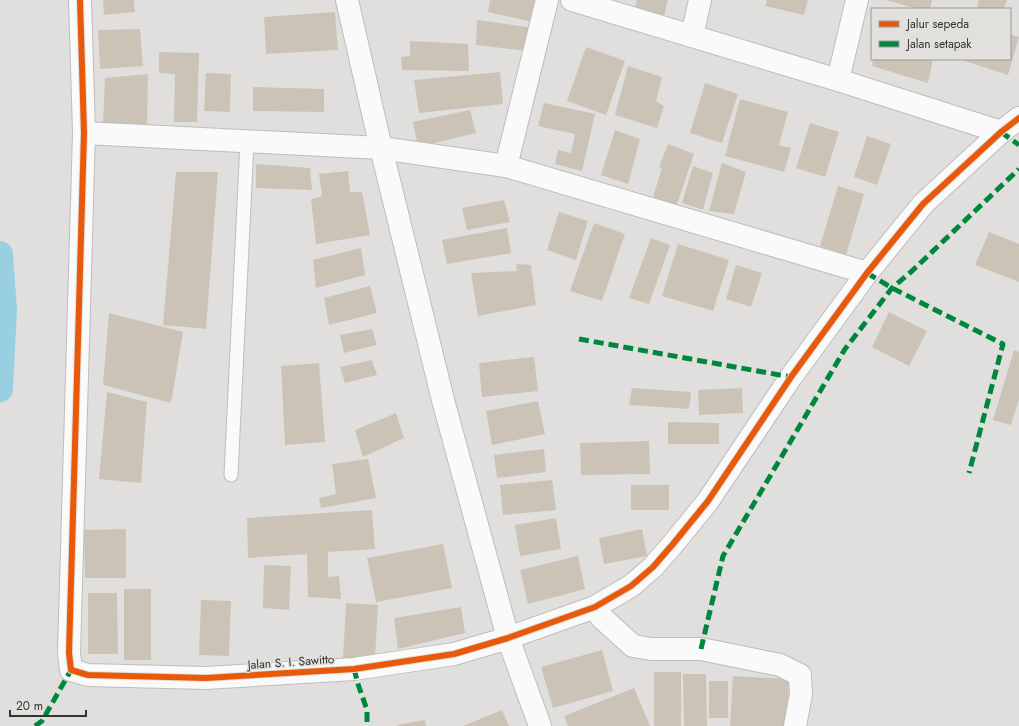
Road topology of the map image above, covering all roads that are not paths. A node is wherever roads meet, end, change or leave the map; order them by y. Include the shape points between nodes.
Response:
1 (80, 0) edge
2 (347, 0) edge
3 (547, 0) edge
4 (572, 0) edge
5 (700, 0) edge
6 (857, 0) edge
7 (692, 36) junction
8 (838, 80) junction
9 (1019, 118) edge
10 (1001, 132) junction
11 (84, 133) junction
12 (247, 142) junction
13 (381, 148) junction
14 (506, 166) junction
15 (867, 273) junction
16 (231, 475) dead end
17 (604, 618) junction
18 (508, 638) junction
19 (540, 726) edge
20 (795, 726) edge

1 - 11 street
2 - 13 street
3 - 14 street
4 - 7 street
5 - 7 street
6 - 8 street
7 - 8 street
8 - 10 street
9 - 10 street, Jalan S. I. Sawitto
10 - 15 street, Jalan S. I. Sawitto via 923,204
11 - 12 street
11 - 18 street, Jalan S. I. Sawitto via 68,653 72,670 88,675 206,678 331,670 379,666 454,654
12 - 13 street
12 - 16 lane
13 - 14 street
13 - 18 street via 444,404
14 - 15 street
15 - 17 street, Jalan S. I. Sawitto via 790,377 708,501 653,567 631,586
17 - 18 street, Jalan S. I. Sawitto
17 - 20 street via 634,646 651,649 701,649 780,665 800,675 801,694
18 - 19 street

